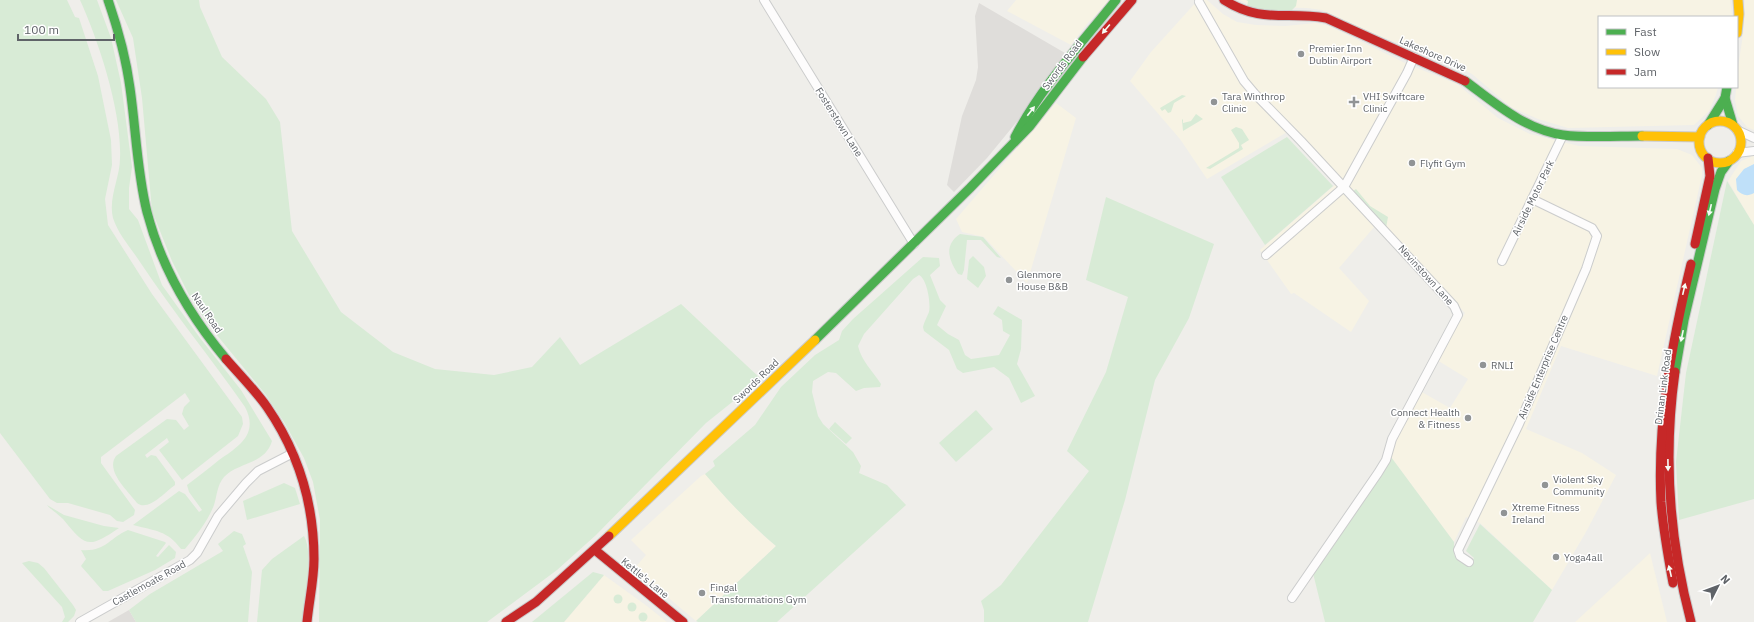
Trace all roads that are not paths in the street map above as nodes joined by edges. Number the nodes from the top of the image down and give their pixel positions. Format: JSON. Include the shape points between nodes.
{"nodes":[{"id":1,"x":108,"y":0,"type":"edge"},
{"id":2,"x":764,"y":0,"type":"edge"},
{"id":3,"x":1116,"y":0,"type":"edge"},
{"id":4,"x":1132,"y":0,"type":"edge"},
{"id":5,"x":1224,"y":0,"type":"edge"},
{"id":6,"x":1738,"y":0,"type":"edge"},
{"id":7,"x":1199,"y":2,"type":"dead end"},
{"id":8,"x":1738,"y":24,"type":"edge"},
{"id":9,"x":1414,"y":57,"type":"junction"},
{"id":10,"x":1727,"y":88,"type":"edge"},
{"id":11,"x":1725,"y":98,"type":"junction"},
{"id":12,"x":1708,"y":125,"type":"junction"},
{"id":13,"x":1735,"y":128,"type":"junction"},
{"id":14,"x":1563,"y":135,"type":"junction"},
{"id":15,"x":1700,"y":137,"type":"junction"},
{"id":16,"x":1754,"y":138,"type":"edge"},
{"id":17,"x":1011,"y":145,"type":"junction"},
{"id":18,"x":1754,"y":151,"type":"edge"},
{"id":19,"x":1737,"y":153,"type":"junction"},
{"id":20,"x":1708,"y":158,"type":"junction"},
{"id":21,"x":1729,"y":160,"type":"junction"},
{"id":22,"x":1344,"y":187,"type":"junction"},
{"id":23,"x":1532,"y":199,"type":"junction"},
{"id":24,"x":914,"y":244,"type":"junction"},
{"id":25,"x":1266,"y":255,"type":"dead end"},
{"id":26,"x":1502,"y":261,"type":"dead end"},
{"id":27,"x":293,"y":453,"type":"junction"},
{"id":28,"x":595,"y":550,"type":"junction"},
{"id":29,"x":1469,"y":562,"type":"dead end"},
{"id":30,"x":1292,"y":598,"type":"dead end"},
{"id":31,"x":80,"y":622,"type":"edge"},
{"id":32,"x":307,"y":622,"type":"edge"},
{"id":33,"x":506,"y":622,"type":"edge"},
{"id":34,"x":682,"y":622,"type":"edge"},
{"id":35,"x":1683,"y":622,"type":"edge"},
{"id":36,"x":1691,"y":622,"type":"edge"}],
"edges":[{"from":1,"to":27,"type":"main road","name":"Naul Road","via":[[128,65],[143,197],[156,242],[199,324],[266,406]]},
{"from":2,"to":24,"type":"street","name":"Fosterstown Lane"},
{"from":17,"to":3,"type":"main road","name":"Swords Road","one_way":true,"via":[[1024,120]]},
{"from":4,"to":17,"type":"main road","name":"Swords Road","one_way":true,"via":[[1087,51],[1030,126]]},
{"from":5,"to":9,"type":"main road","name":"Lakeshore Drive","via":[[1233,7],[1255,15],[1326,18]]},
{"from":6,"to":8,"type":"main road"},
{"from":7,"to":22,"type":"street","name":"Nevinstown Lane","via":[[1244,80]]},
{"from":9,"to":14,"type":"main road","name":"Lakeshore Drive","via":[[1468,81],[1515,118],[1546,132]]},
{"from":9,"to":22,"type":"street"},
{"from":10,"to":11,"type":"main road"},
{"from":11,"to":12,"type":"main road"},
{"from":11,"to":13,"type":"main road"},
{"from":12,"to":13,"type":"main road","via":[[1721,121]]},
{"from":12,"to":15,"type":"main road"},
{"from":13,"to":16,"type":"street"},
{"from":13,"to":19,"type":"main road","via":[[1741,142]]},
{"from":14,"to":15,"type":"main road","name":"Lakeshore Drive"},
{"from":14,"to":23,"type":"street","name":"Airside Motor Park"},
{"from":15,"to":20,"type":"main road","via":[[1701,149]]},
{"from":17,"to":24,"type":"main road","name":"Swords Road"},
{"from":18,"to":19,"type":"street"},
{"from":19,"to":21,"type":"main road"},
{"from":20,"to":21,"type":"main road","via":[[1718,162]]},
{"from":35,"to":20,"type":"main road","name":"Drinan Link Road","one_way":true,"via":[[1669,563],[1664,524],[1660,462],[1661,422],[1674,335],[1710,176]]},
{"from":21,"to":36,"type":"main road","name":"Drinan Link Road","one_way":true,"via":[[1715,189],[1690,297],[1676,364],[1669,424],[1667,461],[1671,524],[1676,561]]},
{"from":22,"to":25,"type":"street"},
{"from":22,"to":30,"type":"street","name":"Nevinstown Lane","via":[[1454,306],[1458,315],[1392,439],[1386,460]]},
{"from":23,"to":26,"type":"street","name":"Airside Motor Park"},
{"from":23,"to":29,"type":"street","name":"Airside Enterprise Centre","via":[[1592,228],[1597,236],[1586,269],[1521,419],[1458,550],[1460,556]]},
{"from":24,"to":28,"type":"main road","name":"Swords Road"},
{"from":27,"to":31,"type":"street","name":"Castlemoate Road","via":[[258,471],[246,483],[218,516],[197,553],[190,560]]},
{"from":27,"to":32,"type":"main road","name":"Naul Road","via":[[306,490],[313,538],[314,559]]},
{"from":28,"to":33,"type":"main road","name":"Swords Road","via":[[536,602]]},
{"from":28,"to":34,"type":"main road","name":"Kettle's Lane"}]}
